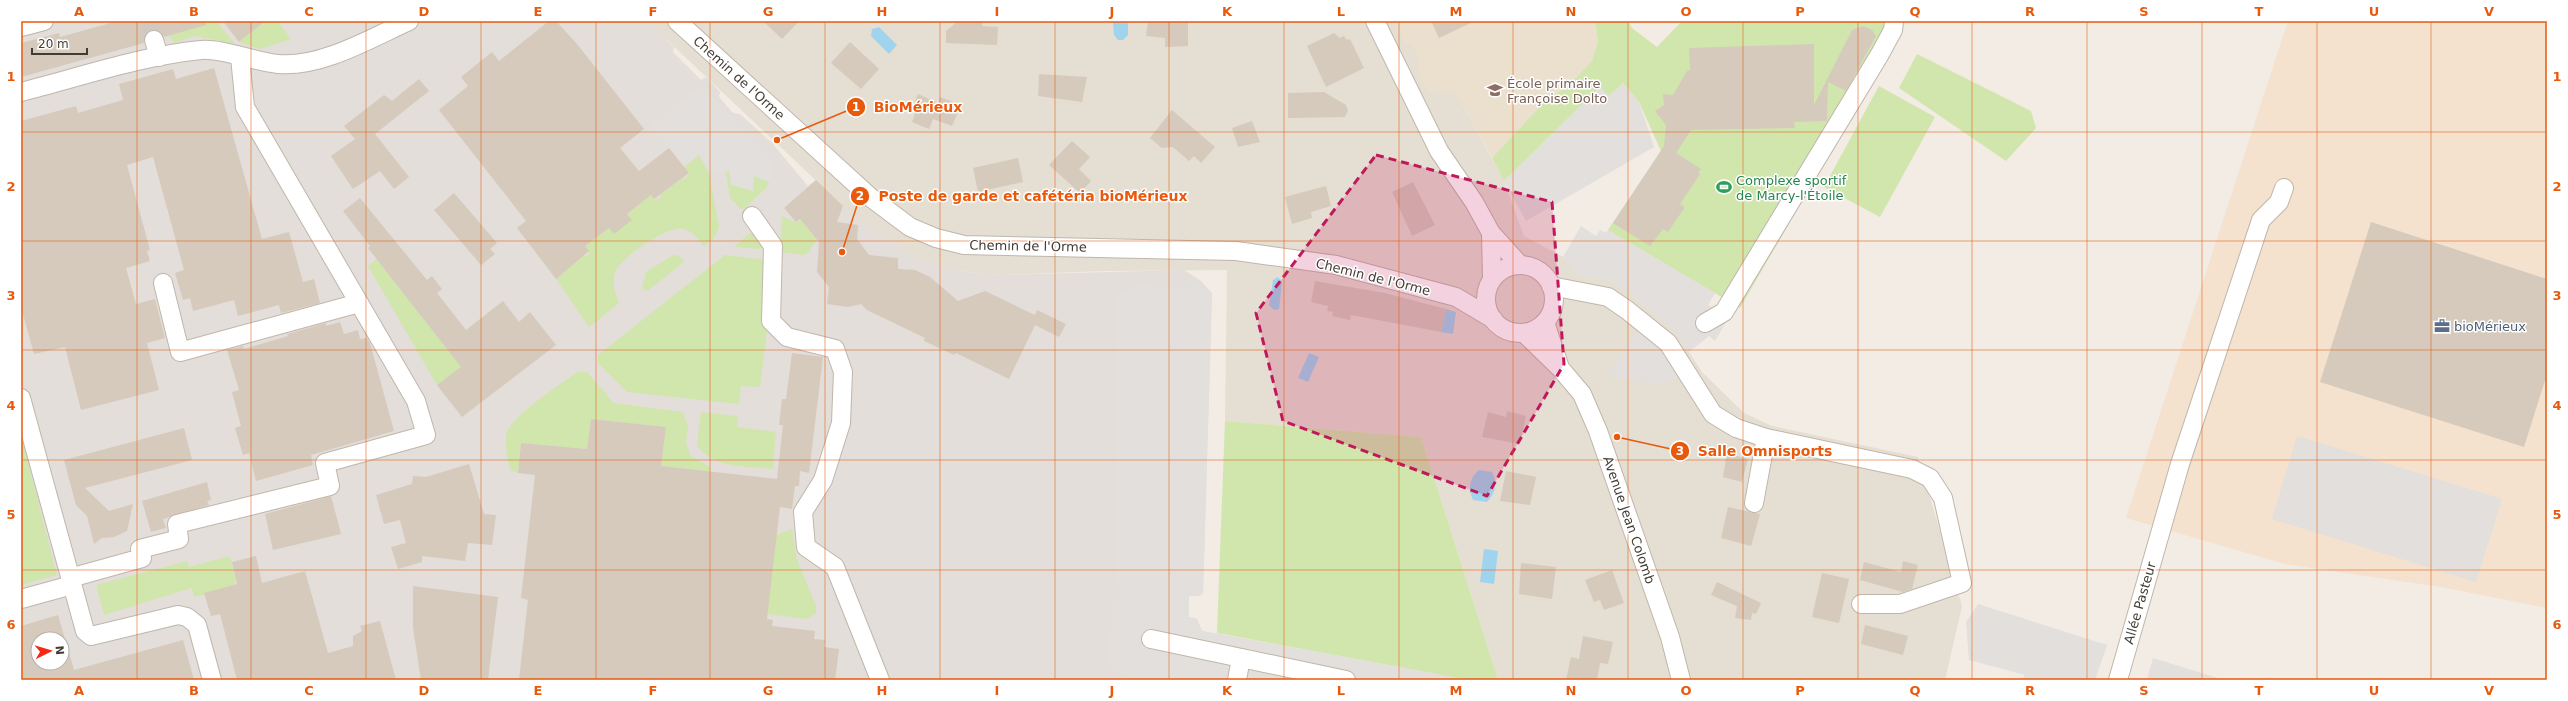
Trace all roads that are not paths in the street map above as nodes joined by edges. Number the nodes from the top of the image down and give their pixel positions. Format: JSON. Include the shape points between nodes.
{"nodes":[{"id":1,"x":44,"y":21,"type":"edge"},
{"id":2,"x":409,"y":21,"type":"edge"},
{"id":3,"x":677,"y":21,"type":"edge"},
{"id":4,"x":1375,"y":21,"type":"edge"},
{"id":5,"x":1894,"y":22,"type":"dead end"},
{"id":6,"x":21,"y":27,"type":"edge"},
{"id":7,"x":240,"y":57,"type":"junction"},
{"id":8,"x":21,"y":92,"type":"edge"},
{"id":9,"x":2284,"y":188,"type":"dead end"},
{"id":10,"x":752,"y":216,"type":"dead end"},
{"id":11,"x":1491,"y":233,"type":"junction"},
{"id":12,"x":1520,"y":265,"type":"junction"},
{"id":13,"x":163,"y":283,"type":"dead end"},
{"id":14,"x":1490,"y":283,"type":"junction"},
{"id":15,"x":1552,"y":286,"type":"junction"},
{"id":16,"x":1587,"y":293,"type":"junction"},
{"id":17,"x":1456,"y":297,"type":"junction"},
{"id":18,"x":358,"y":303,"type":"junction"},
{"id":19,"x":1548,"y":317,"type":"junction"},
{"id":20,"x":1493,"y":319,"type":"junction"},
{"id":21,"x":1706,"y":322,"type":"dead end"},
{"id":22,"x":1524,"y":333,"type":"junction"},
{"id":23,"x":1560,"y":368,"type":"junction"},
{"id":24,"x":21,"y":398,"type":"edge"},
{"id":25,"x":1766,"y":438,"type":"junction"},
{"id":26,"x":1754,"y":503,"type":"dead end"},
{"id":27,"x":71,"y":581,"type":"junction"},
{"id":28,"x":21,"y":599,"type":"edge"},
{"id":29,"x":1861,"y":604,"type":"dead end"},
{"id":30,"x":1151,"y":639,"type":"dead end"},
{"id":31,"x":1241,"y":658,"type":"junction"},
{"id":32,"x":212,"y":680,"type":"edge"},
{"id":33,"x":880,"y":680,"type":"edge"},
{"id":34,"x":1237,"y":680,"type":"edge"},
{"id":35,"x":1346,"y":680,"type":"edge"},
{"id":36,"x":1681,"y":680,"type":"edge"},
{"id":37,"x":2118,"y":680,"type":"edge"}],
"edges":[{"from":1,"to":6,"type":"street"},
{"from":2,"to":7,"type":"street","via":[[322,59],[300,64],[278,64]]},
{"from":3,"to":17,"type":"street","name":"Chemin de l'Orme","via":[[870,197],[910,227],[936,238],[964,245],[1236,251],[1336,265]]},
{"from":4,"to":11,"type":"street","via":[[1426,127]]},
{"from":5,"to":21,"type":"street","via":[[1893,30],[1880,54],[1724,312]]},
{"from":7,"to":8,"type":"street","via":[[203,50],[157,48]]},
{"from":7,"to":18,"type":"street","via":[[245,107]]},
{"from":9,"to":37,"type":"street","name":"Allée Pasteur","via":[[2279,202],[2261,220],[2162,526]]},
{"from":10,"to":33,"type":"street","via":[[773,246],[771,321],[787,337],[836,349],[843,372],[841,423],[823,480],[803,512],[806,546],[835,567]]},
{"from":11,"to":12,"type":"street"},
{"from":11,"to":14,"type":"street"},
{"from":12,"to":14,"type":"street","via":[[1505,269]]},
{"from":12,"to":15,"type":"street","via":[[1539,270]]},
{"from":13,"to":18,"type":"street","via":[[180,352]]},
{"from":14,"to":17,"type":"street"},
{"from":14,"to":20,"type":"street","via":[[1486,298]]},
{"from":15,"to":16,"type":"street"},
{"from":15,"to":19,"type":"street","via":[[1554,294]]},
{"from":16,"to":19,"type":"street"},
{"from":16,"to":25,"type":"street","via":[[1608,297],[1668,343],[1713,414],[1736,428]]},
{"from":17,"to":20,"type":"street","name":"Chemin de l'Orme"},
{"from":18,"to":27,"type":"street","via":[[416,401],[426,435],[325,463],[330,486],[177,524],[179,539],[140,549],[142,558]]},
{"from":19,"to":22,"type":"street","via":[[1532,331]]},
{"from":19,"to":23,"type":"street","name":"Avenue Jean Colomb"},
{"from":20,"to":22,"type":"street","via":[[1501,327],[1512,332]]},
{"from":22,"to":23,"type":"street","name":"Avenue Jean Colomb"},
{"from":23,"to":36,"type":"street","name":"Avenue Jean Colomb","via":[[1582,394],[1598,431],[1670,637]]},
{"from":24,"to":27,"type":"street"},
{"from":25,"to":26,"type":"street"},
{"from":25,"to":29,"type":"street","via":[[1912,469],[1930,478],[1943,498],[1962,583],[1900,604]]},
{"from":27,"to":28,"type":"street"},
{"from":27,"to":32,"type":"street","via":[[85,631],[91,636],[178,615],[188,617],[197,625]]},
{"from":30,"to":31,"type":"street"},
{"from":31,"to":34,"type":"street"},
{"from":31,"to":35,"type":"street"}]}
